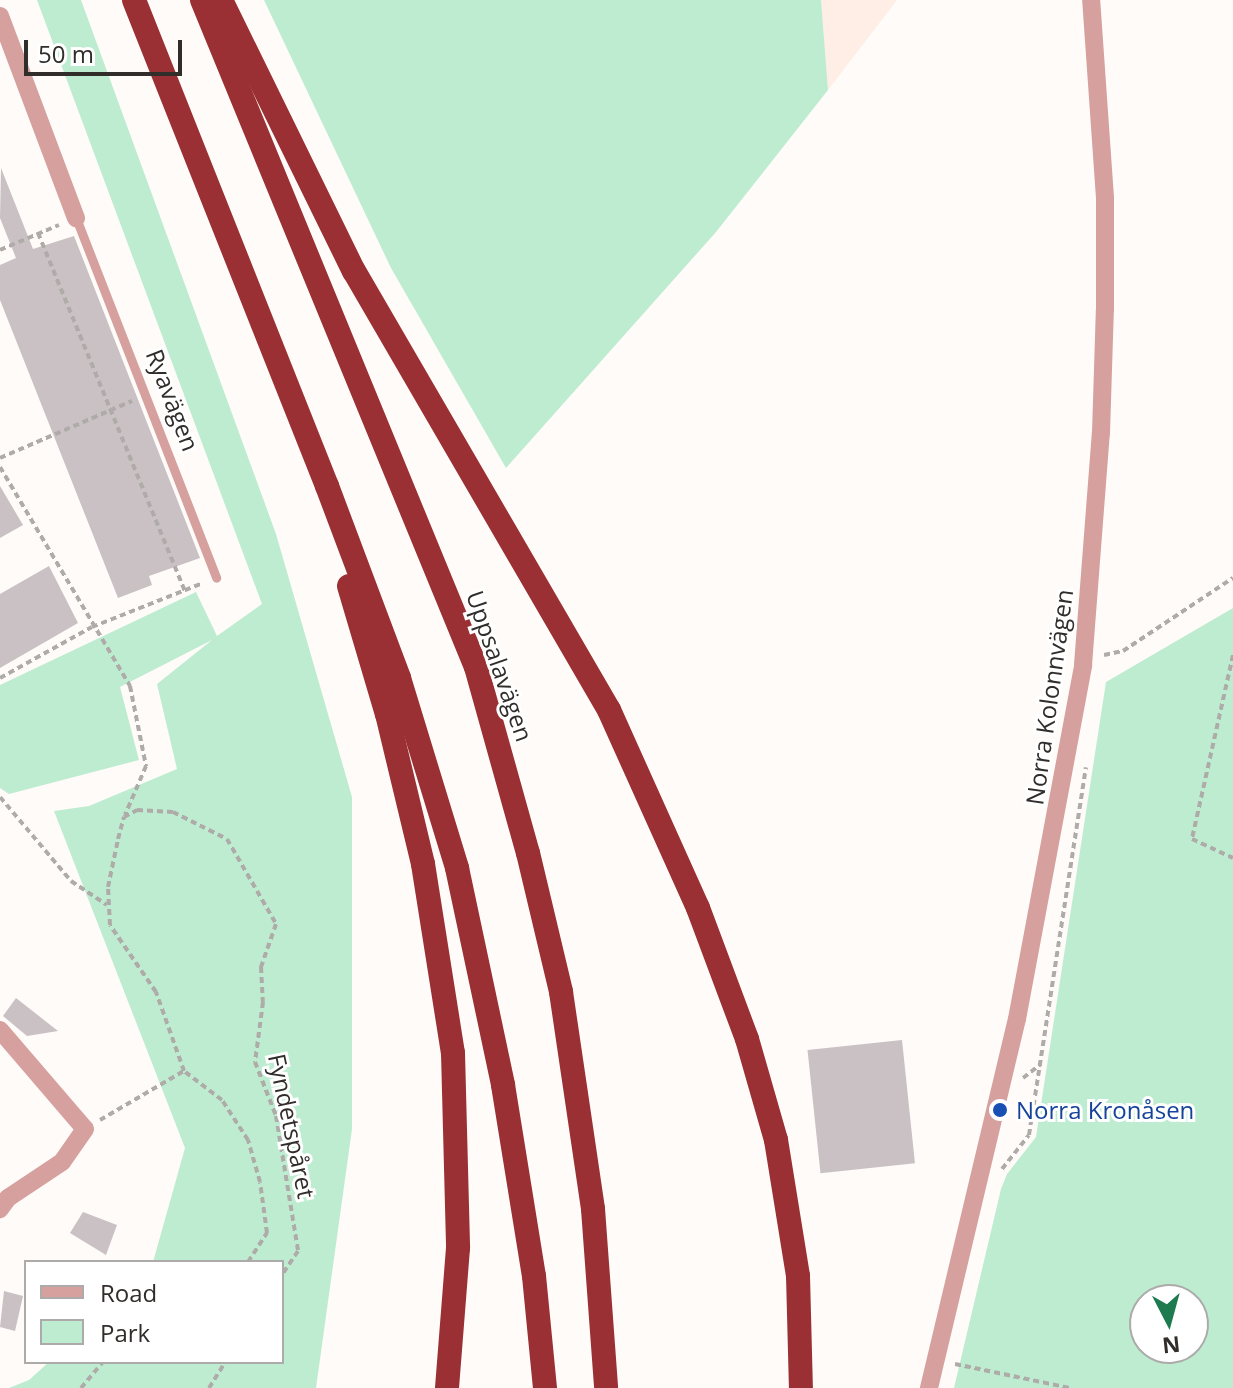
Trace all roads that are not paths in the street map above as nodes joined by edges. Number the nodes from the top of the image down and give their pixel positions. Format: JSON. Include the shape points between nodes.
{"nodes":[{"id":1,"x":134,"y":0,"type":"edge"},
{"id":2,"x":202,"y":0,"type":"edge"},
{"id":3,"x":221,"y":0,"type":"edge"},
{"id":4,"x":1091,"y":0,"type":"edge"},
{"id":5,"x":0,"y":16,"type":"edge"},
{"id":6,"x":76,"y":218,"type":"joint"},
{"id":7,"x":327,"y":486,"type":"junction"},
{"id":8,"x":216,"y":578,"type":"road end"},
{"id":9,"x":0,"y":1030,"type":"edge"},
{"id":10,"x":0,"y":1209,"type":"edge"},
{"id":11,"x":447,"y":1388,"type":"edge"},
{"id":12,"x":545,"y":1388,"type":"edge"},
{"id":13,"x":606,"y":1388,"type":"edge"},
{"id":14,"x":801,"y":1388,"type":"edge"},
{"id":15,"x":929,"y":1388,"type":"edge"}],
"edges":[{"from":1,"to":7,"type":"highway"},
{"from":2,"to":13,"type":"highway","name":"Uppsalavägen","via":[[476,667],[561,992],[593,1209]]},
{"from":3,"to":14,"type":"highway","via":[[354,271],[609,710],[698,908],[747,1039],[776,1140],[798,1276]]},
{"from":4,"to":15,"type":"street","name":"Norra Kolonnvägen","via":[[1105,198],[1101,433],[1083,665],[1017,1019]]},
{"from":5,"to":6,"type":"street","name":"Ryavägen"},
{"from":6,"to":8,"type":"lane","name":"Ryavägen"},
{"from":7,"to":11,"type":"highway","via":[[337,545],[387,714],[423,864],[453,1053],[458,1248]]},
{"from":7,"to":12,"type":"highway","via":[[399,678],[457,868],[503,1085],[534,1276]]},
{"from":9,"to":10,"type":"street","via":[[85,1129],[62,1162]]}]}
